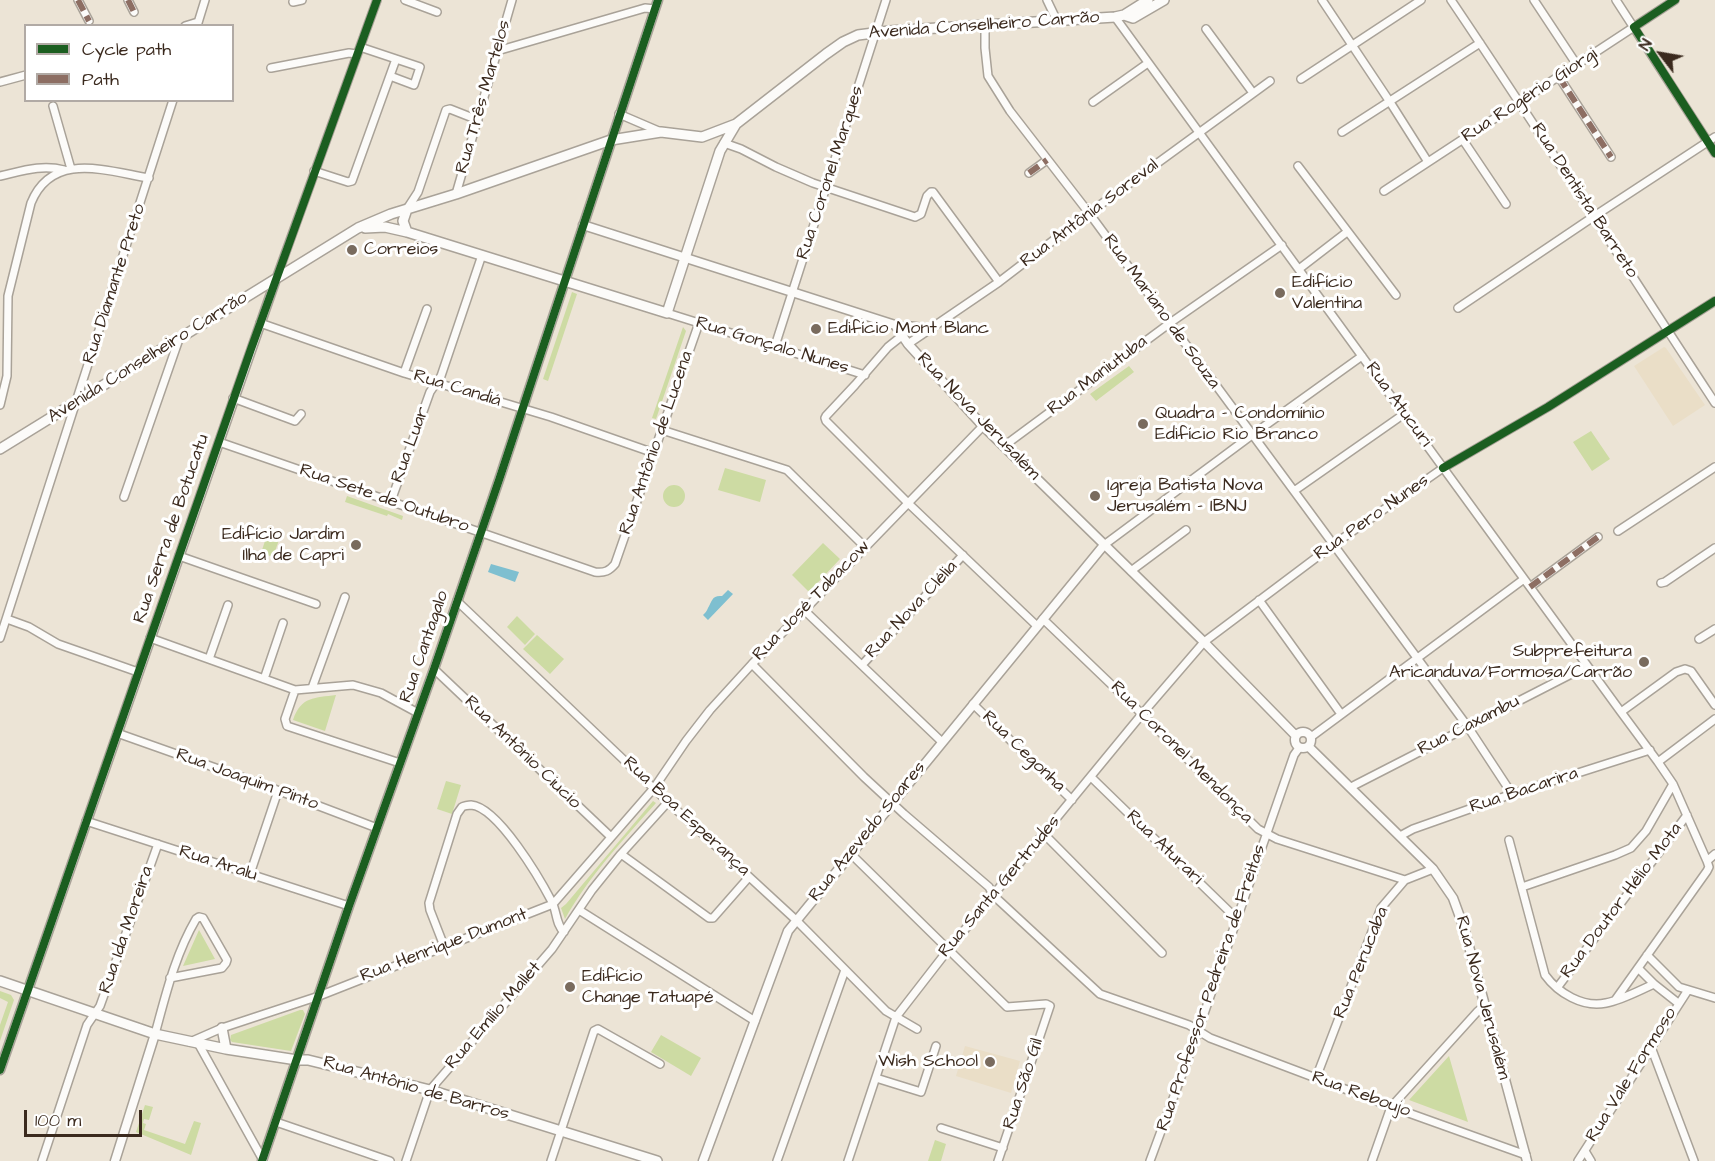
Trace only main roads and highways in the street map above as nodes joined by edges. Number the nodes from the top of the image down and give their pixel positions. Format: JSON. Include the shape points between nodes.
{"nodes":[{"id":1,"x":1148,"y":0,"type":"edge"},
{"id":2,"x":1164,"y":0,"type":"edge"},
{"id":3,"x":1120,"y":16,"type":"junction"},
{"id":4,"x":736,"y":124,"type":"junction"},
{"id":5,"x":702,"y":136,"type":"junction"},
{"id":6,"x":722,"y":147,"type":"junction"},
{"id":7,"x":407,"y":209,"type":"junction"},
{"id":8,"x":358,"y":228,"type":"junction"},
{"id":9,"x":407,"y":232,"type":"junction"},
{"id":10,"x":0,"y":449,"type":"edge"},
{"id":11,"x":0,"y":981,"type":"edge"},
{"id":12,"x":222,"y":1028,"type":"road end"},
{"id":13,"x":226,"y":1049,"type":"junction"},
{"id":14,"x":657,"y":1161,"type":"edge"}],
"edges":[{"from":1,"to":3,"type":"main road","name":"Avenida Conselheiro Carrão"},
{"from":2,"to":3,"type":"main road","name":"Avenida Conselheiro Carrão","via":[[1133,18]]},
{"from":3,"to":4,"type":"main road","name":"Avenida Conselheiro Carrão","via":[[858,35],[826,54]]},
{"from":4,"to":5,"type":"main road","name":"Avenida Conselheiro Carrão"},
{"from":4,"to":6,"type":"main road"},
{"from":5,"to":6,"type":"main road"},
{"from":5,"to":7,"type":"main road","name":"Avenida Conselheiro Carrão","via":[[661,132],[611,140]]},
{"from":6,"to":9,"type":"main road","name":"Rua Gonçalo Nunes","via":[[668,310]]},
{"from":7,"to":8,"type":"main road","name":"Avenida Conselheiro Carrão"},
{"from":7,"to":9,"type":"main road","via":[[403,221]]},
{"from":8,"to":9,"type":"main road","via":[[385,227]]},
{"from":8,"to":10,"type":"main road","name":"Avenida Conselheiro Carrão"},
{"from":11,"to":13,"type":"main road","name":"Rua Antônio de Barros","via":[[155,1034]]},
{"from":12,"to":13,"type":"main road"},
{"from":13,"to":14,"type":"main road","name":"Rua Antônio de Barros","via":[[308,1060],[430,1090]]}]}
